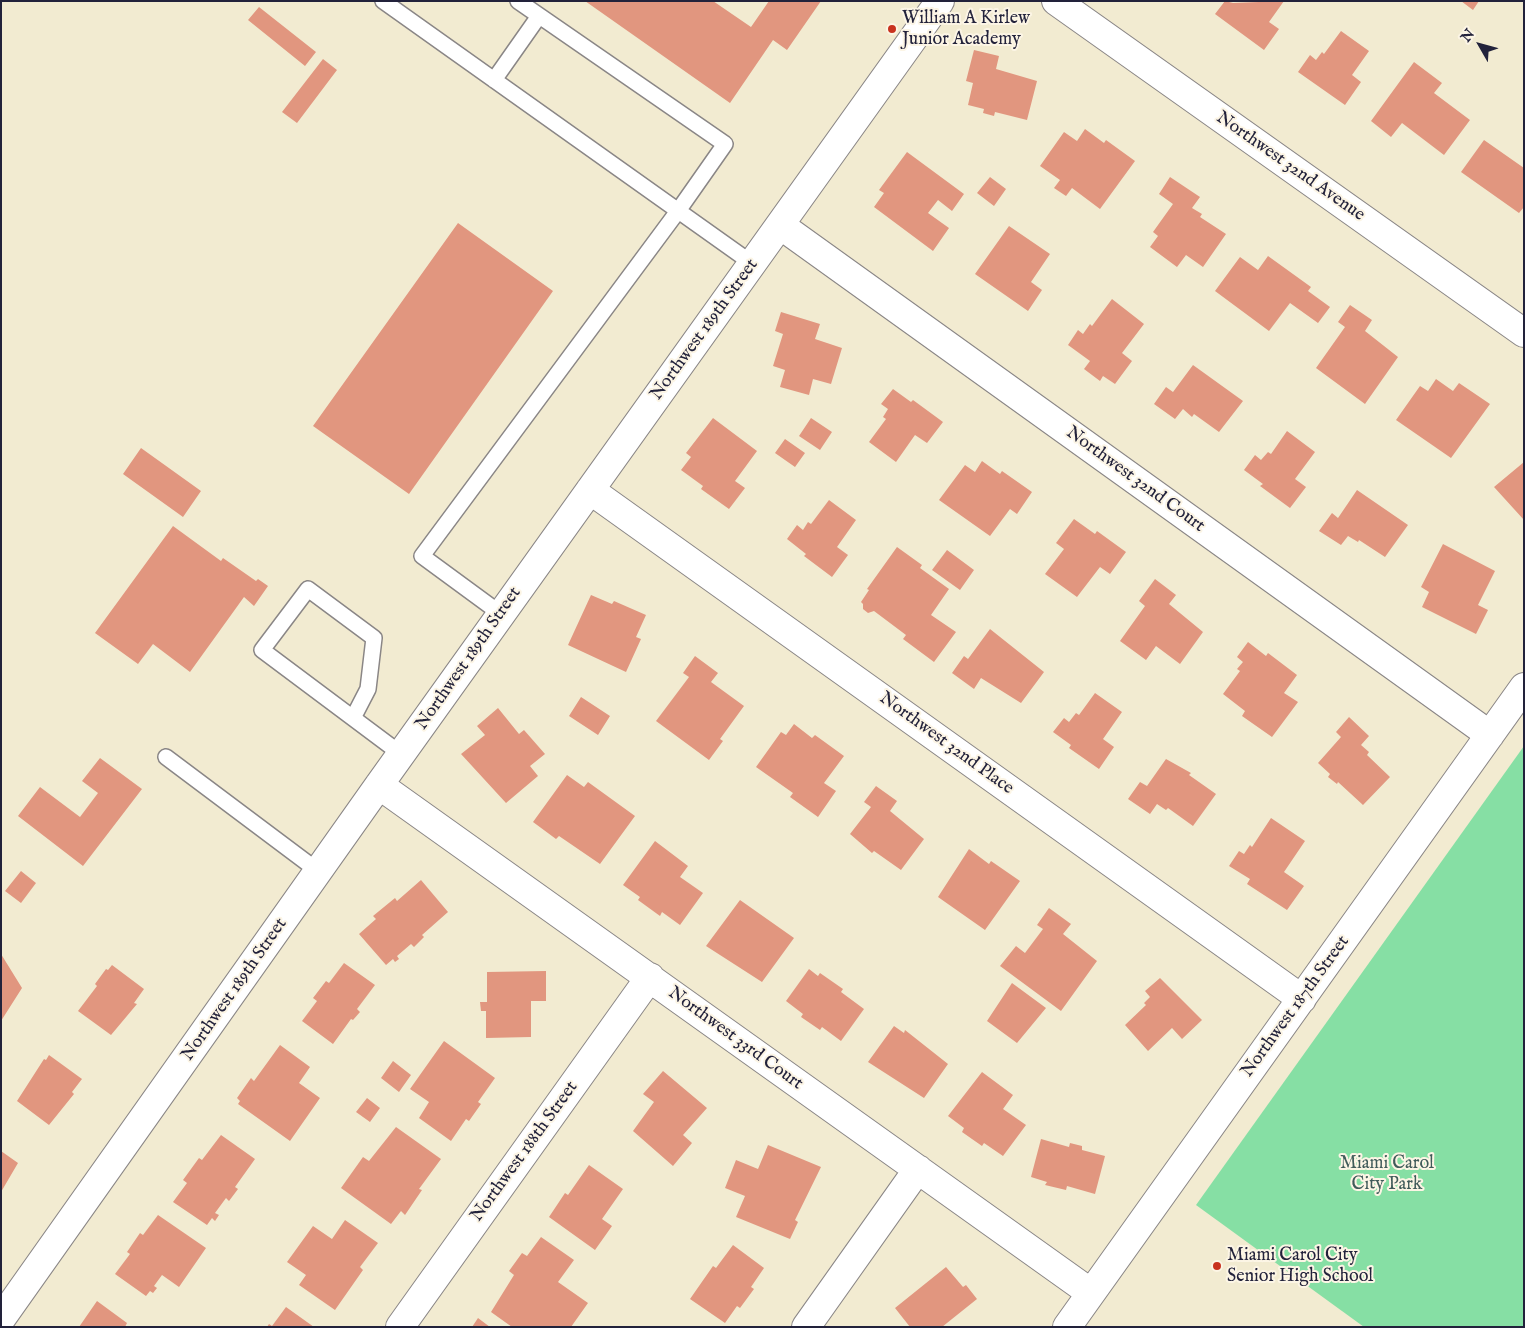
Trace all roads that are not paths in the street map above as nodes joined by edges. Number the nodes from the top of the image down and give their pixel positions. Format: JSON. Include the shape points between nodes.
{"nodes":[{"id":1,"x":383,"y":1,"type":"edge"},
{"id":2,"x":518,"y":1,"type":"edge"},
{"id":3,"x":940,"y":1,"type":"edge"},
{"id":4,"x":1056,"y":1,"type":"edge"},
{"id":5,"x":539,"y":16,"type":"junction"},
{"id":6,"x":494,"y":80,"type":"junction"},
{"id":7,"x":678,"y":211,"type":"junction"},
{"id":8,"x":780,"y":225,"type":"junction"},
{"id":9,"x":753,"y":264,"type":"junction"},
{"id":10,"x":1524,"y":333,"type":"edge"},
{"id":11,"x":590,"y":490,"type":"junction"},
{"id":12,"x":502,"y":614,"type":"junction"},
{"id":13,"x":1524,"y":687,"type":"edge"},
{"id":14,"x":353,"y":718,"type":"junction"},
{"id":15,"x":1490,"y":734,"type":"junction"},
{"id":16,"x":401,"y":754,"type":"junction"},
{"id":17,"x":166,"y":757,"type":"dead end"},
{"id":18,"x":379,"y":785,"type":"junction"},
{"id":19,"x":318,"y":872,"type":"junction"},
{"id":20,"x":650,"y":977,"type":"junction"},
{"id":21,"x":1302,"y":999,"type":"junction"},
{"id":22,"x":918,"y":1169,"type":"junction"},
{"id":23,"x":1090,"y":1293,"type":"junction"},
{"id":24,"x":1,"y":1319,"type":"edge"},
{"id":25,"x":400,"y":1327,"type":"edge"},
{"id":26,"x":806,"y":1327,"type":"edge"},
{"id":27,"x":1067,"y":1327,"type":"edge"}],
"edges":[{"from":1,"to":6,"type":"lane"},
{"from":2,"to":5,"type":"lane"},
{"from":3,"to":8,"type":"street","name":"Northwest 189th Street"},
{"from":4,"to":10,"type":"street","name":"Northwest 32nd Avenue"},
{"from":5,"to":6,"type":"lane"},
{"from":5,"to":7,"type":"lane","via":[[725,144]]},
{"from":6,"to":7,"type":"lane"},
{"from":7,"to":9,"type":"lane"},
{"from":7,"to":12,"type":"lane","via":[[422,556]]},
{"from":8,"to":9,"type":"street","name":"Northwest 189th Street"},
{"from":8,"to":15,"type":"street","name":"Northwest 32nd Court"},
{"from":9,"to":11,"type":"street","name":"Northwest 189th Street"},
{"from":11,"to":12,"type":"street","name":"Northwest 189th Street"},
{"from":11,"to":21,"type":"street","name":"Northwest 32nd Place"},
{"from":12,"to":16,"type":"street","name":"Northwest 189th Street"},
{"from":13,"to":15,"type":"street","name":"Northwest 187th Street"},
{"from":14,"to":14,"type":"lane","via":[[262,650],[308,589],[374,638],[368,689]]},
{"from":14,"to":16,"type":"lane"},
{"from":15,"to":21,"type":"street","name":"Northwest 187th Street"},
{"from":16,"to":18,"type":"street","name":"Northwest 189th Street"},
{"from":17,"to":19,"type":"lane"},
{"from":18,"to":19,"type":"street","name":"Northwest 189th Street"},
{"from":18,"to":20,"type":"street","name":"Northwest 33rd Court"},
{"from":19,"to":24,"type":"street","name":"Northwest 189th Street"},
{"from":20,"to":22,"type":"street","name":"Northwest 33rd Court"},
{"from":20,"to":25,"type":"street","name":"Northwest 188th Street"},
{"from":21,"to":23,"type":"street","name":"Northwest 187th Street"},
{"from":22,"to":23,"type":"street","name":"Northwest 33rd Court"},
{"from":22,"to":26,"type":"street"},
{"from":23,"to":27,"type":"street","name":"Northwest 187th Street"}]}
